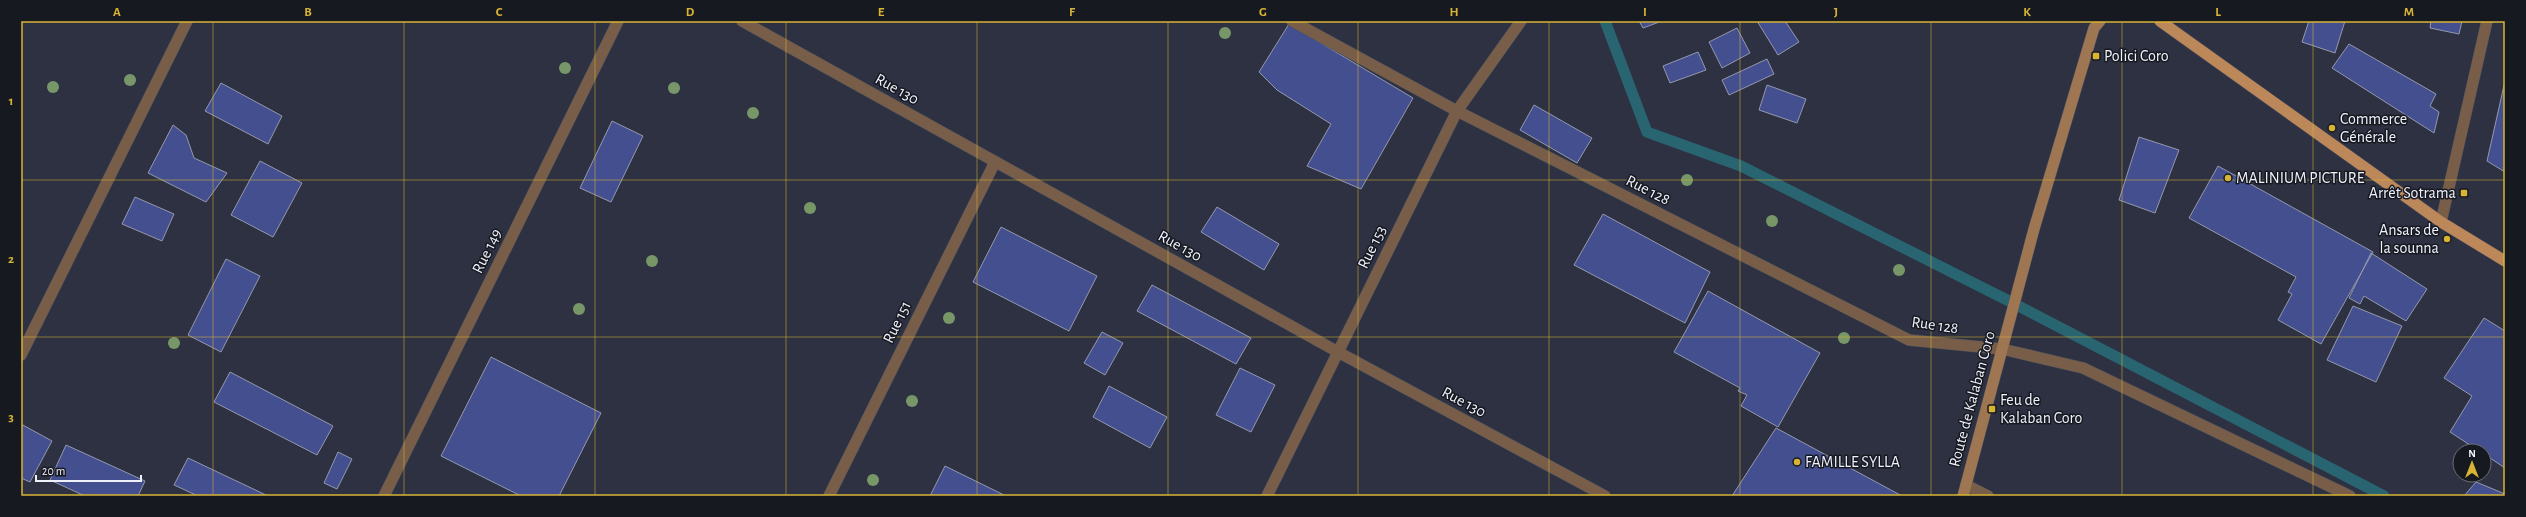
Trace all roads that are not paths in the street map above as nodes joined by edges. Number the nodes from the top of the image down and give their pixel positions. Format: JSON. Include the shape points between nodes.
{"nodes":[{"id":1,"x":187,"y":21,"type":"edge"},
{"id":2,"x":618,"y":21,"type":"edge"},
{"id":3,"x":742,"y":21,"type":"edge"},
{"id":4,"x":1292,"y":21,"type":"edge"},
{"id":5,"x":1521,"y":21,"type":"edge"},
{"id":6,"x":2160,"y":21,"type":"edge"},
{"id":7,"x":2487,"y":21,"type":"edge"},
{"id":8,"x":2096,"y":23,"type":"edge"},
{"id":9,"x":1457,"y":111,"type":"junction"},
{"id":10,"x":995,"y":162,"type":"junction"},
{"id":11,"x":2441,"y":222,"type":"junction"},
{"id":12,"x":2505,"y":261,"type":"edge"},
{"id":13,"x":2002,"y":349,"type":"junction"},
{"id":14,"x":1338,"y":352,"type":"junction"},
{"id":15,"x":21,"y":355,"type":"edge"},
{"id":16,"x":1966,"y":485,"type":"junction"},
{"id":17,"x":384,"y":496,"type":"edge"},
{"id":18,"x":828,"y":496,"type":"edge"},
{"id":19,"x":1267,"y":496,"type":"edge"},
{"id":20,"x":1605,"y":496,"type":"edge"},
{"id":21,"x":1963,"y":496,"type":"edge"},
{"id":22,"x":1988,"y":496,"type":"edge"},
{"id":23,"x":2350,"y":496,"type":"edge"}],
"edges":[{"from":1,"to":15,"type":"street"},
{"from":2,"to":17,"type":"street","name":"Rue 149"},
{"from":3,"to":10,"type":"street","name":"Rue 130"},
{"from":4,"to":9,"type":"street","name":"Rue 128"},
{"from":5,"to":9,"type":"street","name":"Rue 153"},
{"from":6,"to":11,"type":"main road"},
{"from":7,"to":11,"type":"street"},
{"from":8,"to":13,"type":"main road","name":"Route de Kalaban Coro","via":[[2034,229]]},
{"from":9,"to":13,"type":"street","name":"Rue 128","via":[[1909,340]]},
{"from":9,"to":14,"type":"street","name":"Rue 153"},
{"from":10,"to":14,"type":"street","name":"Rue 130"},
{"from":10,"to":18,"type":"street","name":"Rue 151"},
{"from":11,"to":12,"type":"main road"},
{"from":13,"to":16,"type":"main road","name":"Route de Kalaban Coro"},
{"from":13,"to":23,"type":"street","name":"Rue 128","via":[[2083,368]]},
{"from":14,"to":19,"type":"street","name":"Rue 153"},
{"from":14,"to":20,"type":"street","name":"Rue 130"},
{"from":16,"to":21,"type":"main road","name":"Route de Kalaban Coro"},
{"from":16,"to":22,"type":"street"}]}
